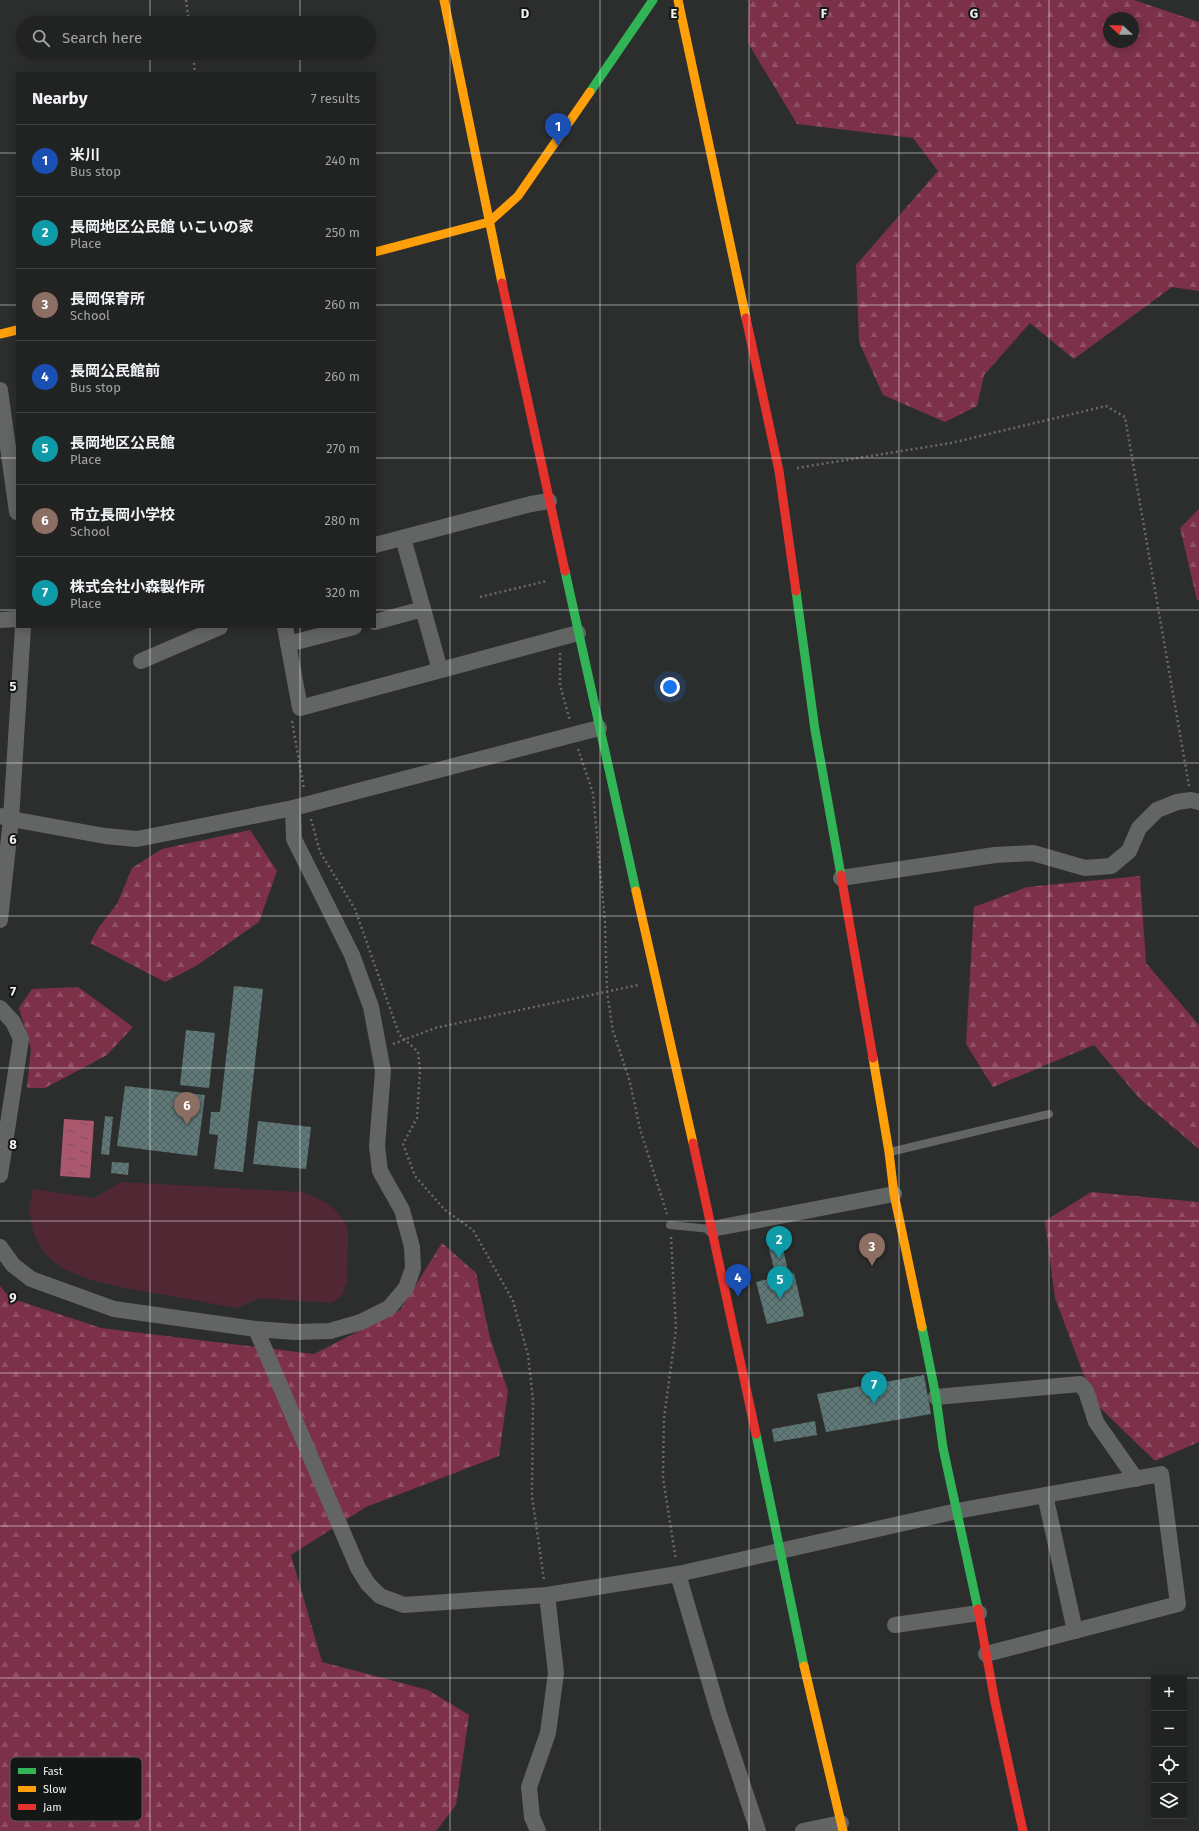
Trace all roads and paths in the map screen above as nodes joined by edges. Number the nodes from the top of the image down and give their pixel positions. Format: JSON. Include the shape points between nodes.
{"nodes":[{"id":1,"x":186,"y":0,"type":"edge"},
{"id":2,"x":444,"y":0,"type":"edge"},
{"id":3,"x":653,"y":0,"type":"edge"},
{"id":4,"x":678,"y":0,"type":"edge"},
{"id":5,"x":188,"y":16,"type":"edge"},
{"id":6,"x":194,"y":60,"type":"edge"},
{"id":7,"x":195,"y":72,"type":"edge"},
{"id":8,"x":489,"y":222,"type":"junction"},
{"id":9,"x":376,"y":252,"type":"edge"},
{"id":10,"x":16,"y":330,"type":"edge"},
{"id":11,"x":0,"y":334,"type":"edge"},
{"id":12,"x":0,"y":390,"type":"edge"},
{"id":13,"x":779,"y":471,"type":"junction"},
{"id":14,"x":549,"y":501,"type":"junction"},
{"id":15,"x":16,"y":505,"type":"edge"},
{"id":16,"x":403,"y":538,"type":"junction"},
{"id":17,"x":376,"y":545,"type":"edge"},
{"id":18,"x":546,"y":573,"type":"dead end"},
{"id":19,"x":547,"y":581,"type":"junction"},
{"id":20,"x":549,"y":588,"type":"dead end"},
{"id":21,"x":480,"y":597,"type":"dead end"},
{"id":22,"x":423,"y":609,"type":"junction"},
{"id":23,"x":16,"y":619,"type":"edge"},
{"id":24,"x":0,"y":620,"type":"edge"},
{"id":25,"x":376,"y":622,"type":"edge"},
{"id":26,"x":23,"y":628,"type":"edge"},
{"id":27,"x":218,"y":628,"type":"edge"},
{"id":28,"x":285,"y":628,"type":"edge"},
{"id":29,"x":350,"y":628,"type":"edge"},
{"id":30,"x":578,"y":633,"type":"junction"},
{"id":31,"x":560,"y":638,"type":"junction"},
{"id":32,"x":288,"y":644,"type":"junction"},
{"id":33,"x":140,"y":661,"type":"dead end"},
{"id":34,"x":440,"y":670,"type":"junction"},
{"id":35,"x":300,"y":708,"type":"junction"},
{"id":36,"x":599,"y":728,"type":"junction"},
{"id":37,"x":574,"y":736,"type":"junction"},
{"id":38,"x":1195,"y":801,"type":"edge"},
{"id":39,"x":300,"y":806,"type":"junction"},
{"id":40,"x":5,"y":817,"type":"edge"},
{"id":41,"x":841,"y":878,"type":"junction"},
{"id":42,"x":0,"y":920,"type":"edge"},
{"id":43,"x":657,"y":982,"type":"junction"},
{"id":44,"x":607,"y":992,"type":"junction"},
{"id":45,"x":0,"y":1008,"type":"edge"},
{"id":46,"x":406,"y":1040,"type":"junction"},
{"id":47,"x":379,"y":1048,"type":"junction"},
{"id":48,"x":1049,"y":1114,"type":"dead end"},
{"id":49,"x":889,"y":1152,"type":"junction"},
{"id":50,"x":0,"y":1175,"type":"edge"},
{"id":51,"x":894,"y":1194,"type":"junction"},
{"id":52,"x":670,"y":1225,"type":"junction"},
{"id":53,"x":712,"y":1229,"type":"junction"},
{"id":54,"x":0,"y":1247,"type":"edge"},
{"id":55,"x":256,"y":1329,"type":"junction"},
{"id":56,"x":936,"y":1397,"type":"junction"},
{"id":57,"x":1136,"y":1478,"type":"junction"},
{"id":58,"x":1045,"y":1495,"type":"junction"},
{"id":59,"x":957,"y":1511,"type":"junction"},
{"id":60,"x":781,"y":1551,"type":"junction"},
{"id":61,"x":678,"y":1574,"type":"junction"},
{"id":62,"x":547,"y":1595,"type":"junction"},
{"id":63,"x":979,"y":1612,"type":"junction"},
{"id":64,"x":895,"y":1625,"type":"dead end"},
{"id":65,"x":1075,"y":1631,"type":"junction"},
{"id":66,"x":986,"y":1654,"type":"junction"},
{"id":67,"x":842,"y":1827,"type":"edge"},
{"id":68,"x":538,"y":1831,"type":"edge"},
{"id":69,"x":758,"y":1831,"type":"edge"},
{"id":70,"x":803,"y":1831,"type":"edge"},
{"id":71,"x":1024,"y":1831,"type":"edge"}],
"edges":[{"from":1,"to":5,"type":"path"},
{"from":2,"to":8,"type":"street"},
{"from":3,"to":8,"type":"street","via":[[518,196]]},
{"from":4,"to":13,"type":"street"},
{"from":6,"to":7,"type":"path"},
{"from":8,"to":9,"type":"street"},
{"from":8,"to":14,"type":"street"},
{"from":10,"to":11,"type":"street"},
{"from":12,"to":15,"type":"street"},
{"from":13,"to":38,"type":"path","via":[[952,443],[1106,406],[1124,417]]},
{"from":13,"to":41,"type":"street","via":[[815,730]]},
{"from":14,"to":16,"type":"street"},
{"from":14,"to":30,"type":"street"},
{"from":16,"to":17,"type":"street"},
{"from":16,"to":22,"type":"street"},
{"from":18,"to":19,"type":"path"},
{"from":19,"to":20,"type":"path"},
{"from":19,"to":21,"type":"path"},
{"from":22,"to":25,"type":"street"},
{"from":22,"to":34,"type":"street"},
{"from":23,"to":24,"type":"street"},
{"from":26,"to":40,"type":"street"},
{"from":27,"to":33,"type":"street"},
{"from":28,"to":32,"type":"street"},
{"from":29,"to":32,"type":"street"},
{"from":30,"to":31,"type":"street"},
{"from":30,"to":36,"type":"street"},
{"from":31,"to":34,"type":"street"},
{"from":31,"to":37,"type":"path","via":[[560,685]]},
{"from":32,"to":35,"type":"street"},
{"from":34,"to":35,"type":"street"},
{"from":35,"to":39,"type":"path","via":[[290,714]]},
{"from":36,"to":37,"type":"street"},
{"from":36,"to":43,"type":"street"},
{"from":37,"to":39,"type":"street"},
{"from":37,"to":44,"type":"path","via":[[593,793],[606,922]]},
{"from":38,"to":41,"type":"street","via":[[1177,802],[1157,810],[1139,828],[1129,851],[1111,866],[1085,868],[1033,853],[995,855]]},
{"from":39,"to":40,"type":"street","via":[[137,839],[106,836]]},
{"from":39,"to":46,"type":"path","via":[[320,852],[355,909],[399,1034]]},
{"from":39,"to":47,"type":"street","via":[[294,839],[352,955],[371,1007]]},
{"from":40,"to":42,"type":"street"},
{"from":41,"to":49,"type":"street"},
{"from":43,"to":44,"type":"path"},
{"from":43,"to":53,"type":"street"},
{"from":44,"to":46,"type":"path","via":[[435,1028]]},
{"from":44,"to":52,"type":"path","via":[[613,1031]]},
{"from":45,"to":50,"type":"street","via":[[13,1022],[21,1039]]},
{"from":46,"to":47,"type":"path"},
{"from":46,"to":62,"type":"path","via":[[418,1052],[420,1071],[417,1118],[403,1144],[415,1176],[445,1210],[473,1230],[513,1301],[528,1355],[533,1400],[532,1496]]},
{"from":47,"to":55,"type":"street","via":[[383,1070],[377,1146],[380,1171],[402,1210],[412,1247],[414,1268],[406,1288],[389,1308],[361,1322],[330,1331]]},
{"from":48,"to":49,"type":"lane"},
{"from":49,"to":51,"type":"street"},
{"from":51,"to":53,"type":"street"},
{"from":51,"to":56,"type":"street"},
{"from":52,"to":53,"type":"lane"},
{"from":52,"to":61,"type":"path","via":[[676,1329],[664,1418],[663,1478]]},
{"from":53,"to":60,"type":"street"},
{"from":54,"to":55,"type":"street","via":[[13,1265],[31,1278],[114,1309]]},
{"from":55,"to":62,"type":"street","via":[[358,1568],[368,1584],[380,1596],[404,1605]]},
{"from":56,"to":57,"type":"street","via":[[1080,1384],[1086,1391],[1096,1422]]},
{"from":56,"to":59,"type":"street","via":[[943,1448]]},
{"from":57,"to":58,"type":"street"},
{"from":57,"to":65,"type":"street","via":[[1161,1474],[1178,1604]]},
{"from":58,"to":59,"type":"street"},
{"from":58,"to":65,"type":"street"},
{"from":59,"to":60,"type":"street"},
{"from":59,"to":63,"type":"street"},
{"from":60,"to":61,"type":"street"},
{"from":60,"to":67,"type":"street","via":[[800,1651]]},
{"from":61,"to":62,"type":"street"},
{"from":61,"to":69,"type":"street","via":[[719,1714]]},
{"from":62,"to":68,"type":"street","via":[[556,1673],[548,1733],[529,1787],[532,1817]]},
{"from":63,"to":64,"type":"street"},
{"from":63,"to":66,"type":"street"},
{"from":65,"to":66,"type":"street"},
{"from":66,"to":71,"type":"street"},
{"from":67,"to":70,"type":"street"}]}
